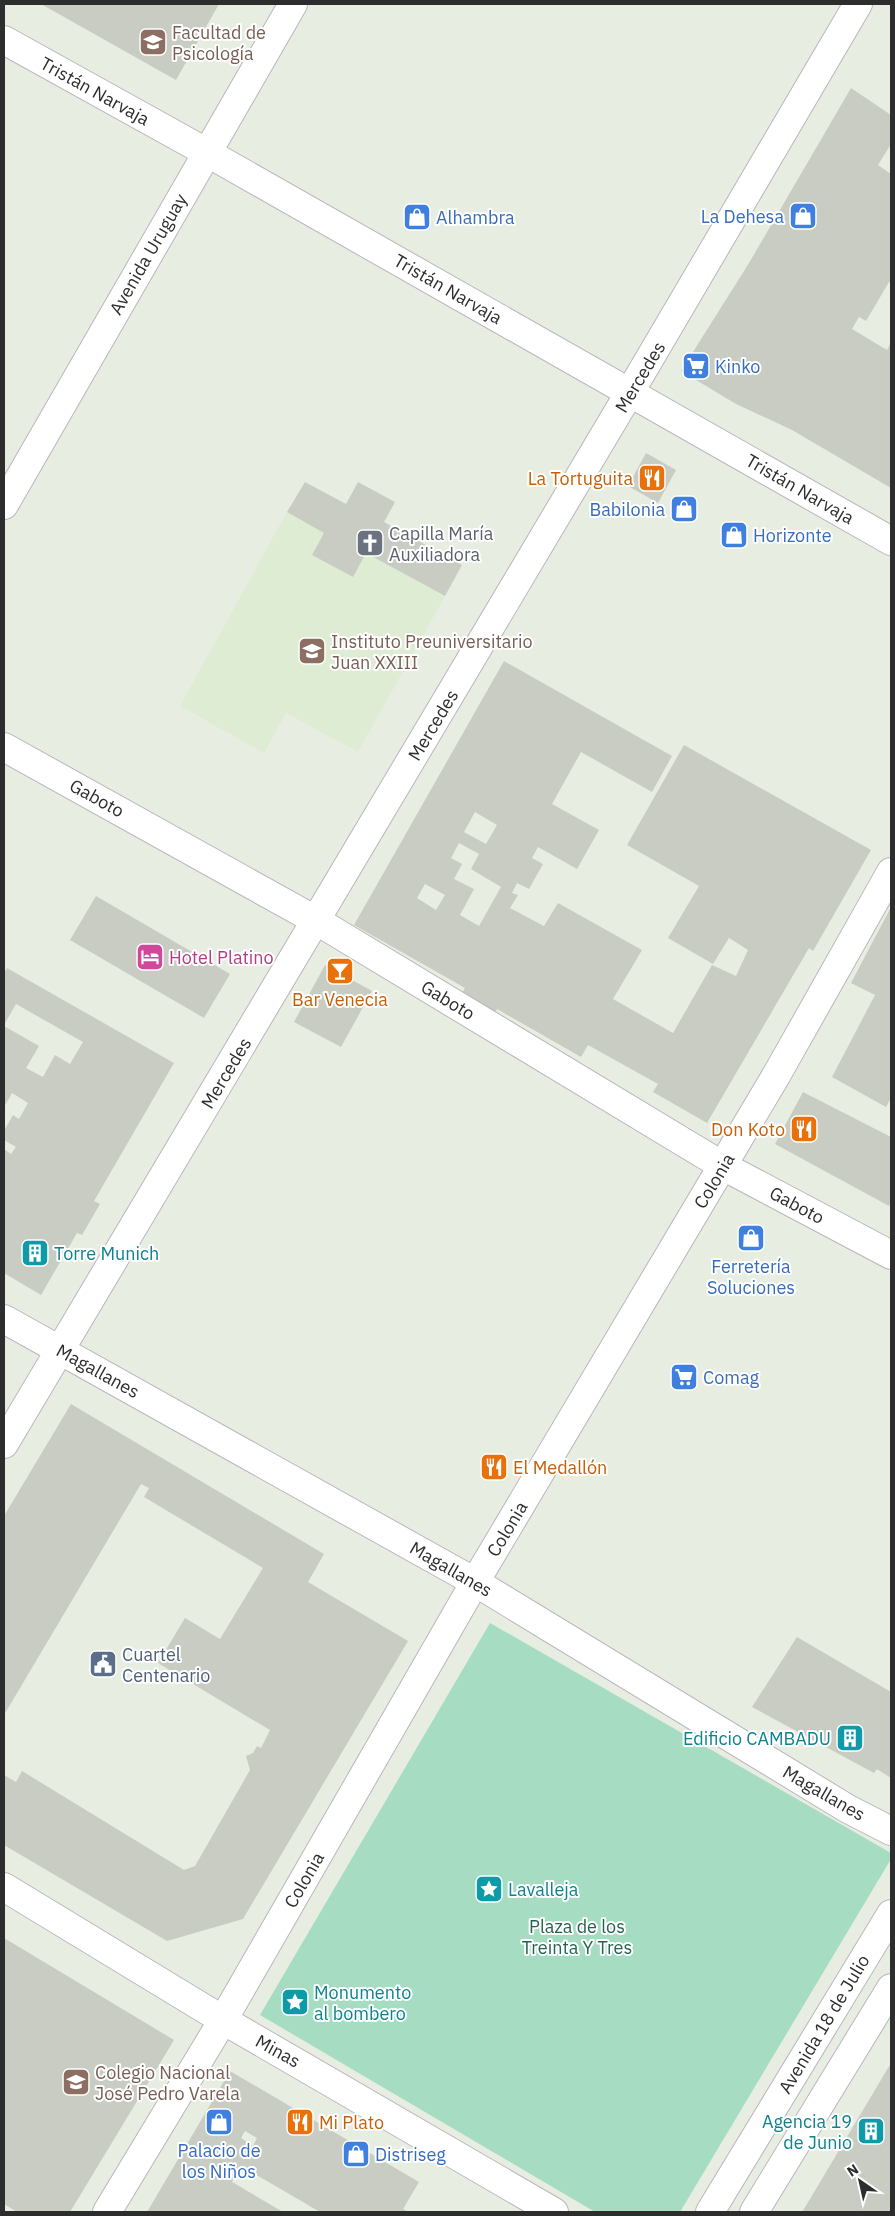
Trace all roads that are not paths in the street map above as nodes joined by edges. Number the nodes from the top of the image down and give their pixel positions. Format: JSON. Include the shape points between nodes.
{"nodes":[{"id":1,"x":293,"y":4,"type":"edge"},
{"id":2,"x":858,"y":4,"type":"edge"},
{"id":3,"x":4,"y":40,"type":"edge"},
{"id":4,"x":206,"y":152,"type":"junction"},
{"id":5,"x":630,"y":392,"type":"junction"},
{"id":6,"x":4,"y":504,"type":"edge"},
{"id":7,"x":891,"y":541,"type":"edge"},
{"id":8,"x":4,"y":747,"type":"edge"},
{"id":9,"x":891,"y":872,"type":"edge"},
{"id":10,"x":317,"y":921,"type":"junction"},
{"id":11,"x":723,"y":1166,"type":"junction"},
{"id":12,"x":891,"y":1255,"type":"edge"},
{"id":13,"x":4,"y":1318,"type":"edge"},
{"id":14,"x":60,"y":1350,"type":"junction"},
{"id":15,"x":4,"y":1444,"type":"edge"},
{"id":16,"x":476,"y":1582,"type":"junction"},
{"id":17,"x":891,"y":1832,"type":"edge"},
{"id":18,"x":4,"y":1887,"type":"edge"},
{"id":19,"x":891,"y":1914,"type":"edge"},
{"id":20,"x":891,"y":1988,"type":"edge"},
{"id":21,"x":223,"y":2020,"type":"junction"},
{"id":22,"x":107,"y":2212,"type":"edge"},
{"id":23,"x":554,"y":2212,"type":"edge"},
{"id":24,"x":710,"y":2212,"type":"edge"},
{"id":25,"x":754,"y":2212,"type":"edge"}],
"edges":[{"from":1,"to":4,"type":"street","name":"Avenida Uruguay"},
{"from":2,"to":5,"type":"street","name":"Mercedes"},
{"from":3,"to":4,"type":"street","name":"Tristán Narvaja"},
{"from":4,"to":5,"type":"street","name":"Tristán Narvaja"},
{"from":4,"to":6,"type":"street","name":"Avenida Uruguay"},
{"from":5,"to":7,"type":"street","name":"Tristán Narvaja"},
{"from":5,"to":10,"type":"street","name":"Mercedes"},
{"from":8,"to":10,"type":"street","name":"Gaboto"},
{"from":9,"to":11,"type":"street","name":"Colonia"},
{"from":10,"to":11,"type":"street","name":"Gaboto"},
{"from":10,"to":14,"type":"street","name":"Mercedes"},
{"from":11,"to":12,"type":"street","name":"Gaboto"},
{"from":11,"to":16,"type":"street","name":"Colonia"},
{"from":13,"to":14,"type":"street","name":"Magallanes"},
{"from":14,"to":15,"type":"street","name":"Mercedes"},
{"from":14,"to":16,"type":"street","name":"Magallanes"},
{"from":16,"to":17,"type":"street","name":"Magallanes"},
{"from":16,"to":21,"type":"street","name":"Colonia"},
{"from":18,"to":21,"type":"street","name":"Minas"},
{"from":19,"to":24,"type":"street","name":"Avenida 18 de Julio"},
{"from":20,"to":25,"type":"street"},
{"from":21,"to":22,"type":"street","name":"Colonia"},
{"from":21,"to":23,"type":"street","name":"Minas"}]}
